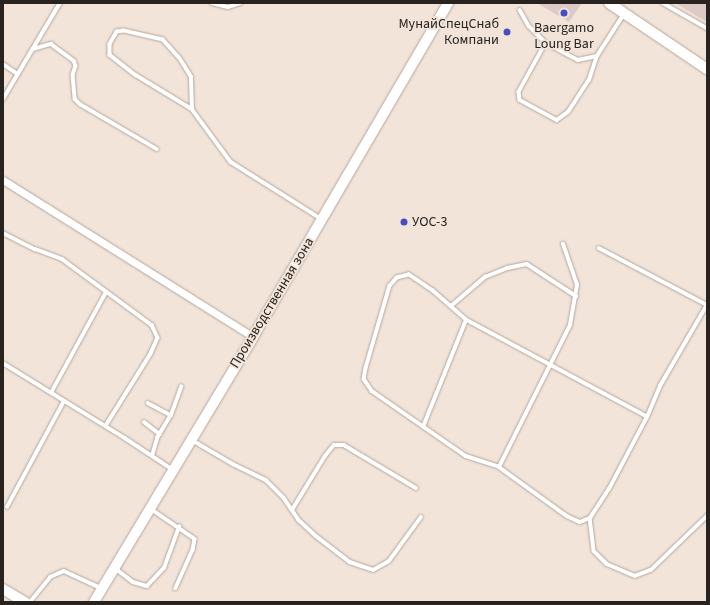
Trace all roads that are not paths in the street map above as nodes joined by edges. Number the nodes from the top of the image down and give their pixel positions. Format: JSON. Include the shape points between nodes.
{"nodes":[{"id":1,"x":60,"y":3,"type":"edge"},
{"id":2,"x":212,"y":3,"type":"edge"},
{"id":3,"x":240,"y":3,"type":"edge"},
{"id":4,"x":448,"y":3,"type":"edge"},
{"id":5,"x":609,"y":3,"type":"edge"},
{"id":6,"x":663,"y":3,"type":"edge"},
{"id":7,"x":520,"y":10,"type":"dead end"},
{"id":8,"x":625,"y":13,"type":"junction"},
{"id":9,"x":707,"y":28,"type":"edge"},
{"id":10,"x":546,"y":43,"type":"junction"},
{"id":11,"x":32,"y":49,"type":"junction"},
{"id":12,"x":597,"y":56,"type":"junction"},
{"id":13,"x":3,"y":64,"type":"edge"},
{"id":14,"x":707,"y":69,"type":"edge"},
{"id":15,"x":18,"y":74,"type":"junction"},
{"id":16,"x":3,"y":99,"type":"edge"},
{"id":17,"x":192,"y":109,"type":"junction"},
{"id":18,"x":157,"y":149,"type":"dead end"},
{"id":19,"x":3,"y":180,"type":"edge"},
{"id":20,"x":322,"y":219,"type":"junction"},
{"id":21,"x":3,"y":233,"type":"edge"},
{"id":22,"x":563,"y":244,"type":"dead end"},
{"id":23,"x":599,"y":248,"type":"dead end"},
{"id":24,"x":106,"y":292,"type":"junction"},
{"id":25,"x":576,"y":296,"type":"junction"},
{"id":26,"x":707,"y":305,"type":"edge"},
{"id":27,"x":451,"y":306,"type":"junction"},
{"id":28,"x":466,"y":320,"type":"junction"},
{"id":29,"x":253,"y":337,"type":"junction"},
{"id":30,"x":3,"y":363,"type":"edge"},
{"id":31,"x":551,"y":366,"type":"junction"},
{"id":32,"x":181,"y":387,"type":"dead end"},
{"id":33,"x":51,"y":393,"type":"junction"},
{"id":34,"x":64,"y":401,"type":"junction"},
{"id":35,"x":148,"y":403,"type":"dead end"},
{"id":36,"x":171,"y":415,"type":"junction"},
{"id":37,"x":647,"y":417,"type":"junction"},
{"id":38,"x":144,"y":422,"type":"dead end"},
{"id":39,"x":106,"y":426,"type":"junction"},
{"id":40,"x":423,"y":427,"type":"junction"},
{"id":41,"x":160,"y":434,"type":"junction"},
{"id":42,"x":192,"y":439,"type":"junction"},
{"id":43,"x":152,"y":456,"type":"junction"},
{"id":44,"x":499,"y":467,"type":"junction"},
{"id":45,"x":173,"y":470,"type":"junction"},
{"id":46,"x":416,"y":488,"type":"dead end"},
{"id":47,"x":7,"y":507,"type":"dead end"},
{"id":48,"x":150,"y":508,"type":"junction"},
{"id":49,"x":292,"y":510,"type":"junction"},
{"id":50,"x":707,"y":516,"type":"edge"},
{"id":51,"x":421,"y":518,"type":"dead end"},
{"id":52,"x":590,"y":518,"type":"junction"},
{"id":53,"x":180,"y":527,"type":"junction"},
{"id":54,"x":114,"y":568,"type":"junction"},
{"id":55,"x":102,"y":588,"type":"junction"},
{"id":56,"x":176,"y":588,"type":"dead end"},
{"id":57,"x":3,"y":589,"type":"edge"},
{"id":58,"x":25,"y":602,"type":"edge"},
{"id":59,"x":30,"y":602,"type":"edge"},
{"id":60,"x":94,"y":602,"type":"edge"}],
"edges":[{"from":1,"to":11,"type":"lane"},
{"from":2,"to":3,"type":"lane","via":[[228,7]]},
{"from":4,"to":20,"type":"main road","name":"Производственная зона"},
{"from":5,"to":8,"type":"main road"},
{"from":6,"to":9,"type":"lane"},
{"from":7,"to":10,"type":"lane","via":[[529,26]]},
{"from":8,"to":12,"type":"lane"},
{"from":8,"to":14,"type":"main road"},
{"from":10,"to":12,"type":"lane","via":[[578,60]]},
{"from":10,"to":12,"type":"lane","via":[[518,92],[520,100],[557,120],[568,112],[589,80]]},
{"from":11,"to":15,"type":"lane"},
{"from":11,"to":18,"type":"lane","via":[[51,44],[74,60],[75,99]]},
{"from":13,"to":15,"type":"lane"},
{"from":15,"to":16,"type":"lane"},
{"from":17,"to":17,"type":"lane","via":[[136,75],[110,55],[110,44],[116,32],[124,31],[163,40],[191,77]]},
{"from":17,"to":20,"type":"lane","via":[[231,162]]},
{"from":19,"to":29,"type":"street"},
{"from":20,"to":29,"type":"main road","name":"Производственная зона"},
{"from":21,"to":24,"type":"lane","via":[[62,259]]},
{"from":22,"to":25,"type":"lane","via":[[577,285]]},
{"from":23,"to":26,"type":"lane"},
{"from":24,"to":33,"type":"lane"},
{"from":24,"to":39,"type":"lane","via":[[152,325],[158,338],[151,354]]},
{"from":25,"to":27,"type":"lane","via":[[527,264],[507,268],[485,277]]},
{"from":25,"to":31,"type":"lane","via":[[570,325]]},
{"from":26,"to":37,"type":"lane","via":[[660,386]]},
{"from":27,"to":28,"type":"lane"},
{"from":27,"to":40,"type":"lane","via":[[409,275],[397,278],[390,286],[366,368],[364,379],[372,391]]},
{"from":28,"to":31,"type":"lane"},
{"from":28,"to":40,"type":"lane"},
{"from":29,"to":42,"type":"main road","name":"Производственная зона"},
{"from":30,"to":33,"type":"lane"},
{"from":31,"to":37,"type":"lane"},
{"from":31,"to":44,"type":"lane"},
{"from":32,"to":36,"type":"lane"},
{"from":33,"to":34,"type":"lane"},
{"from":34,"to":39,"type":"lane"},
{"from":34,"to":47,"type":"lane"},
{"from":35,"to":36,"type":"lane"},
{"from":36,"to":41,"type":"lane"},
{"from":37,"to":52,"type":"lane","via":[[609,489]]},
{"from":38,"to":41,"type":"lane"},
{"from":39,"to":43,"type":"lane"},
{"from":40,"to":44,"type":"lane","via":[[466,456]]},
{"from":41,"to":43,"type":"lane"},
{"from":42,"to":45,"type":"main road","name":"Производственная зона"},
{"from":42,"to":49,"type":"lane","via":[[266,480]]},
{"from":43,"to":45,"type":"lane"},
{"from":44,"to":52,"type":"lane","via":[[567,516],[580,522]]},
{"from":45,"to":48,"type":"main road","name":"Производственная зона"},
{"from":46,"to":49,"type":"lane","via":[[344,445],[334,445]]},
{"from":48,"to":53,"type":"lane"},
{"from":48,"to":54,"type":"main road","name":"Производственная зона"},
{"from":49,"to":51,"type":"lane","via":[[316,536],[350,562],[373,570],[389,561]]},
{"from":50,"to":52,"type":"lane","via":[[651,570],[635,576],[607,564],[594,552]]},
{"from":53,"to":54,"type":"lane","via":[[164,568],[147,586],[133,582]]},
{"from":53,"to":56,"type":"lane","via":[[195,539],[193,550]]},
{"from":54,"to":55,"type":"main road","name":"Производственная зона"},
{"from":55,"to":59,"type":"lane","via":[[64,571],[50,577]]},
{"from":55,"to":60,"type":"main road","name":"Производственная зона"},
{"from":57,"to":58,"type":"main road"}]}
